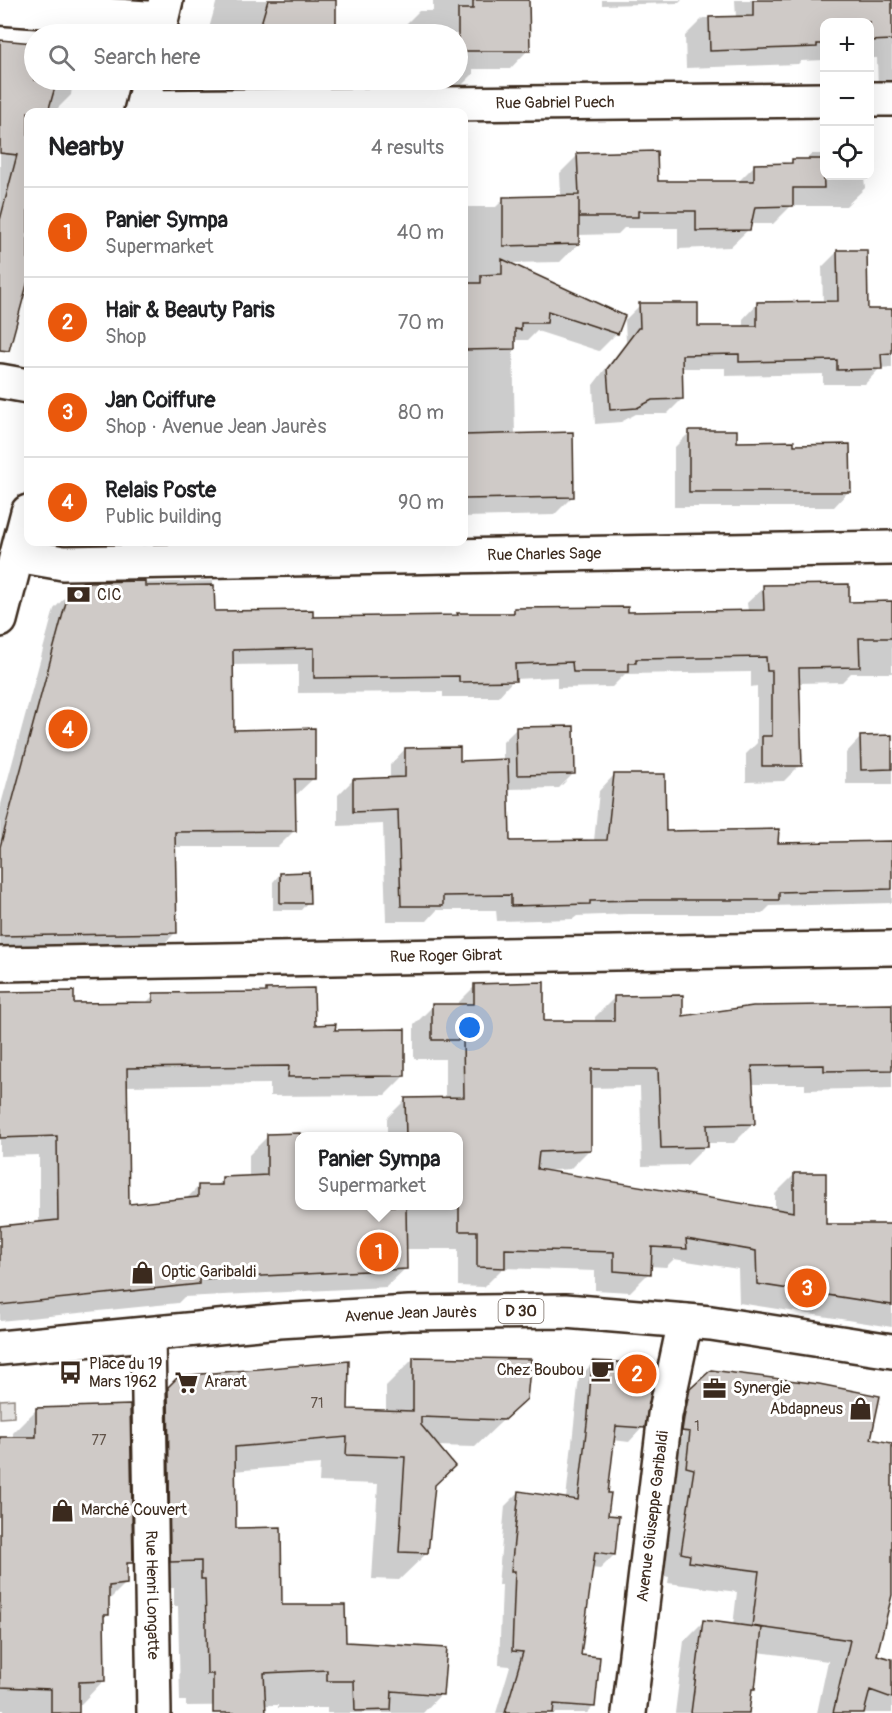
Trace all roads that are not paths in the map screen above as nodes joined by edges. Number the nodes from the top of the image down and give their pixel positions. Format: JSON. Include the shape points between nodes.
{"nodes":[{"id":1,"x":0,"y":8,"type":"edge"},
{"id":2,"x":162,"y":18,"type":"edge"},
{"id":3,"x":874,"y":99,"type":"edge"},
{"id":4,"x":892,"y":99,"type":"edge"},
{"id":5,"x":144,"y":100,"type":"edge"},
{"id":6,"x":820,"y":100,"type":"edge"},
{"id":7,"x":0,"y":381,"type":"edge"},
{"id":8,"x":24,"y":385,"type":"edge"},
{"id":9,"x":24,"y":528,"type":"edge"},
{"id":10,"x":892,"y":548,"type":"edge"},
{"id":11,"x":17,"y":555,"type":"junction"},
{"id":12,"x":0,"y":620,"type":"edge"},
{"id":13,"x":892,"y":948,"type":"edge"},
{"id":14,"x":0,"y":964,"type":"edge"},
{"id":15,"x":685,"y":1321,"type":"junction"},
{"id":16,"x":148,"y":1334,"type":"junction"},
{"id":17,"x":0,"y":1348,"type":"edge"},
{"id":18,"x":892,"y":1351,"type":"edge"},
{"id":19,"x":154,"y":1713,"type":"edge"},
{"id":20,"x":629,"y":1713,"type":"edge"}],
"edges":[{"from":1,"to":2,"type":"street"},
{"from":3,"to":4,"type":"street"},
{"from":5,"to":6,"type":"street","name":"Rue Gabriel Puech"},
{"from":7,"to":8,"type":"street"},
{"from":9,"to":11,"type":"street"},
{"from":10,"to":11,"type":"street","name":"Rue Charles Sage","via":[[63,563]]},
{"from":11,"to":12,"type":"street"},
{"from":13,"to":14,"type":"street","name":"Rue Roger Gibrat"},
{"from":15,"to":16,"type":"street","name":"Avenue Jean Jaurès","number":"D 30","via":[[565,1311],[409,1312]]},
{"from":15,"to":18,"type":"street","name":"Avenue Jean Jaurès","number":"D 30"},
{"from":15,"to":20,"type":"street","name":"Avenue Giuseppe Garibaldi","via":[[665,1415]]},
{"from":16,"to":17,"type":"street","name":"Avenue Jean Jaurès","number":"D 30"},
{"from":16,"to":19,"type":"street","name":"Rue Henri Longatte"}]}
